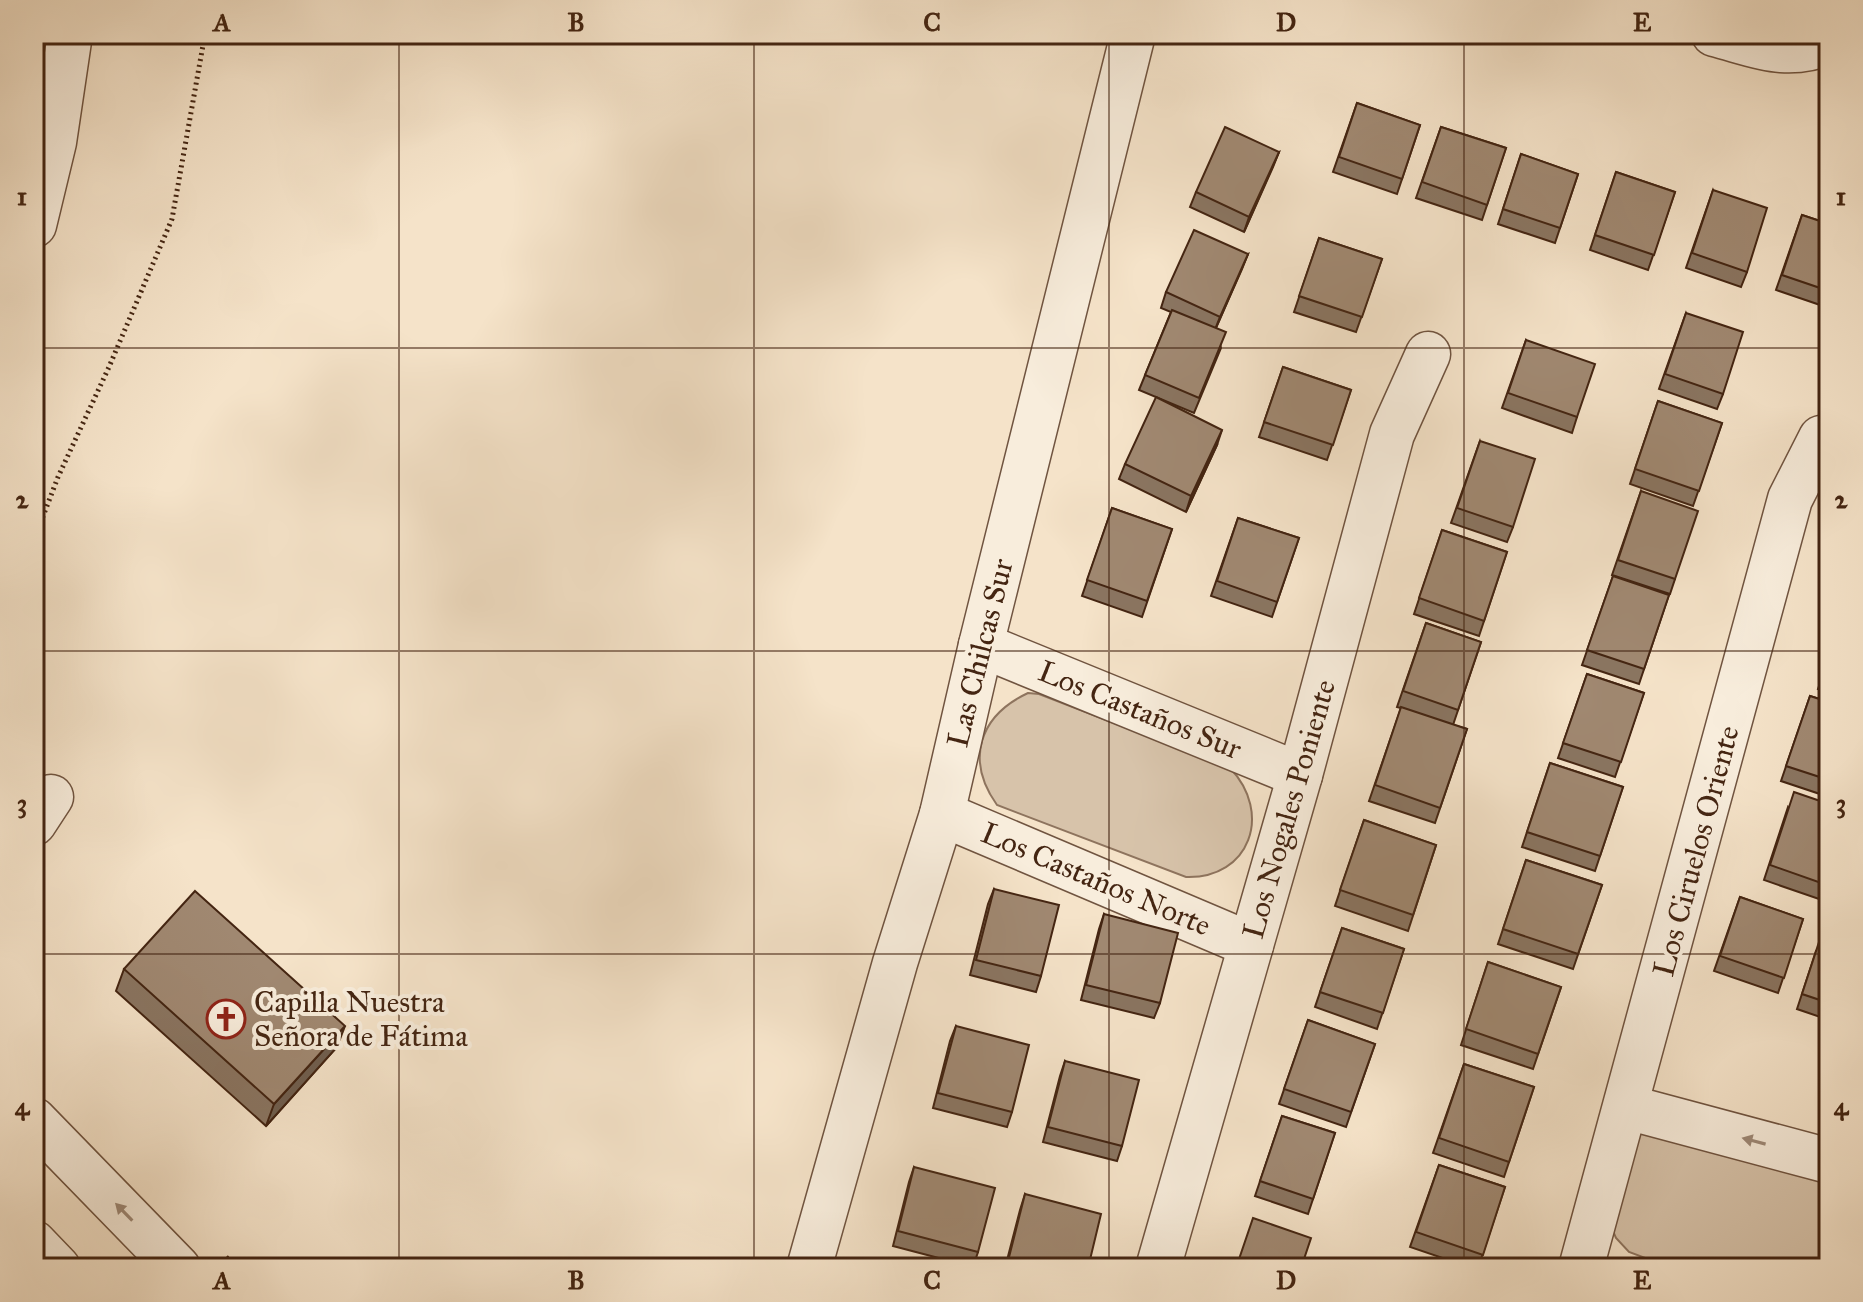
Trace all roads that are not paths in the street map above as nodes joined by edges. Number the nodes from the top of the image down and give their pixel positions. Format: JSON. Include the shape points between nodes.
{"nodes":[{"id":1,"x":70,"y":34,"type":"edge"},
{"id":2,"x":1133,"y":34,"type":"edge"},
{"id":3,"x":1714,"y":34,"type":"edge"},
{"id":4,"x":1829,"y":42,"type":"edge"},
{"id":5,"x":34,"y":225,"type":"edge"},
{"id":6,"x":1428,"y":354,"type":"dead end"},
{"id":7,"x":1821,"y":438,"type":"dead end"},
{"id":8,"x":981,"y":645,"type":"junction"},
{"id":9,"x":1300,"y":775,"type":"junction"},
{"id":10,"x":942,"y":814,"type":"junction"},
{"id":11,"x":1251,"y":945,"type":"junction"},
{"id":12,"x":1627,"y":1107,"type":"junction"},
{"id":13,"x":34,"y":1120,"type":"edge"},
{"id":14,"x":1829,"y":1161,"type":"edge"},
{"id":15,"x":34,"y":1243,"type":"edge"},
{"id":16,"x":1584,"y":1267,"type":"edge"},
{"id":17,"x":58,"y":1268,"type":"edge"},
{"id":18,"x":178,"y":1268,"type":"edge"},
{"id":19,"x":809,"y":1268,"type":"edge"},
{"id":20,"x":1158,"y":1268,"type":"edge"}],
"edges":[{"from":1,"to":5,"type":"street","via":[[54,142]]},
{"from":2,"to":8,"type":"street","name":"Las Chilcas Sur"},
{"from":3,"to":4,"type":"street","via":[[1789,52]]},
{"from":6,"to":9,"type":"street","name":"Los Nogales Poniente","via":[[1392,434]]},
{"from":7,"to":12,"type":"street","name":"Los Ciruelos Oriente","via":[[1790,499]]},
{"from":8,"to":9,"type":"street","name":"Los Castaños Sur"},
{"from":8,"to":10,"type":"street","name":"Las Chilcas Sur"},
{"from":9,"to":11,"type":"street","name":"Los Nogales Poniente"},
{"from":10,"to":11,"type":"street","name":"Los Castaños Norte"},
{"from":10,"to":19,"type":"street","name":"Las Chilcas Sur"},
{"from":11,"to":20,"type":"street","name":"Los Nogales Poniente"},
{"from":14,"to":12,"type":"street","one_way":true},
{"from":12,"to":16,"type":"street","name":"Los Ciruelos Oriente"},
{"from":18,"to":13,"type":"street","one_way":true},
{"from":15,"to":17,"type":"street"}]}
